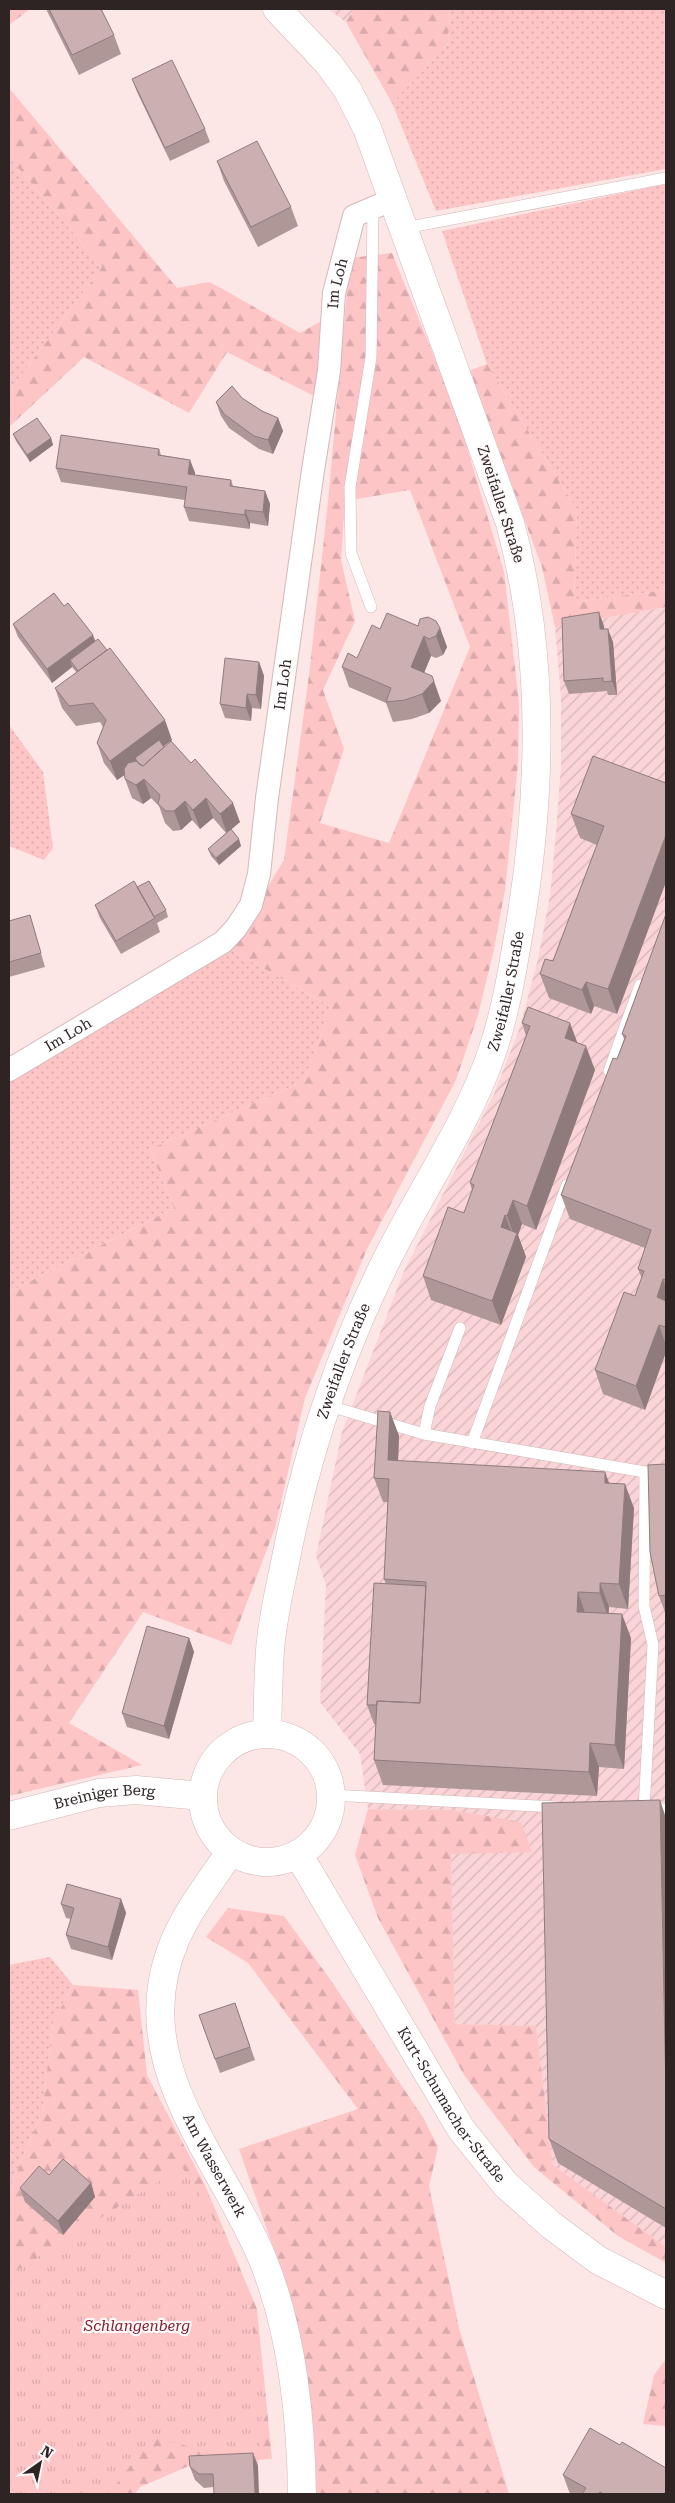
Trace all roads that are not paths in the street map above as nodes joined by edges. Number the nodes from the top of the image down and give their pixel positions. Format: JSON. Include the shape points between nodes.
{"nodes":[{"id":1,"x":277,"y":9,"type":"edge"},
{"id":2,"x":666,"y":178,"type":"edge"},
{"id":3,"x":383,"y":203,"type":"junction"},
{"id":4,"x":405,"y":228,"type":"junction"},
{"id":5,"x":371,"y":607,"type":"dead end"},
{"id":6,"x":644,"y":977,"type":"edge"},
{"id":7,"x":9,"y":1070,"type":"edge"},
{"id":8,"x":603,"y":1085,"type":"edge"},
{"id":9,"x":570,"y":1176,"type":"edge"},
{"id":10,"x":460,"y":1328,"type":"dead end"},
{"id":11,"x":326,"y":1405,"type":"junction"},
{"id":12,"x":424,"y":1434,"type":"junction"},
{"id":13,"x":472,"y":1443,"type":"junction"},
{"id":14,"x":666,"y":1471,"type":"edge"},
{"id":15,"x":645,"y":1472,"type":"junction"},
{"id":16,"x":267,"y":1733,"type":"junction"},
{"id":17,"x":332,"y":1795,"type":"junction"},
{"id":18,"x":202,"y":1796,"type":"junction"},
{"id":19,"x":572,"y":1808,"type":"edge"},
{"id":20,"x":666,"y":1809,"type":"edge"},
{"id":21,"x":9,"y":1816,"type":"edge"},
{"id":22,"x":231,"y":1852,"type":"junction"},
{"id":23,"x":298,"y":1854,"type":"junction"},
{"id":24,"x":666,"y":2295,"type":"edge"},
{"id":25,"x":302,"y":2494,"type":"edge"}],
"edges":[{"from":1,"to":3,"type":"main road","name":"Zweifaller Straße","via":[[308,40],[347,89],[367,128]]},
{"from":2,"to":4,"type":"lane"},
{"from":3,"to":4,"type":"main road","name":"Zweifaller Straße"},
{"from":3,"to":5,"type":"lane","via":[[371,357],[350,487],[351,553]]},
{"from":3,"to":7,"type":"street","name":"Im Loh","via":[[354,216],[334,293],[329,371],[267,798],[259,874],[251,905],[223,942]]},
{"from":4,"to":11,"type":"main road","name":"Zweifaller Straße","via":[[510,523],[522,569],[537,701],[533,827],[515,954],[502,1021],[491,1055],[478,1087],[385,1262],[353,1332]]},
{"from":6,"to":8,"type":"lane"},
{"from":9,"to":13,"type":"lane"},
{"from":10,"to":12,"type":"lane","via":[[430,1406]]},
{"from":11,"to":12,"type":"lane"},
{"from":11,"to":16,"type":"main road","name":"Zweifaller Straße","via":[[306,1470],[280,1586],[270,1649]]},
{"from":12,"to":13,"type":"lane"},
{"from":13,"to":15,"type":"lane"},
{"from":14,"to":15,"type":"lane"},
{"from":15,"to":20,"type":"lane","via":[[644,1606],[653,1645],[640,1809]]},
{"from":16,"to":17,"type":"main road","via":[[287,1736],[304,1745],[319,1759],[328,1776]]},
{"from":16,"to":18,"type":"main road","via":[[251,1735],[222,1751],[208,1771]]},
{"from":17,"to":19,"type":"lane"},
{"from":17,"to":23,"type":"main road","via":[[330,1813],[323,1830]]},
{"from":18,"to":21,"type":"main road","name":"Breiniger Berg","via":[[136,1790],[99,1793]]},
{"from":18,"to":22,"type":"main road","via":[[205,1817],[215,1837]]},
{"from":22,"to":23,"type":"main road","via":[[257,1862],[285,1860]]},
{"from":22,"to":25,"type":"main road","name":"Am Wasserwerk","via":[[177,1936],[162,1985],[159,2018],[176,2091],[263,2261],[281,2320],[297,2415]]},
{"from":23,"to":24,"type":"main road","name":"Kurt-Schumacher-Straße","via":[[461,2129],[506,2185],[550,2225],[598,2260]]}]}
